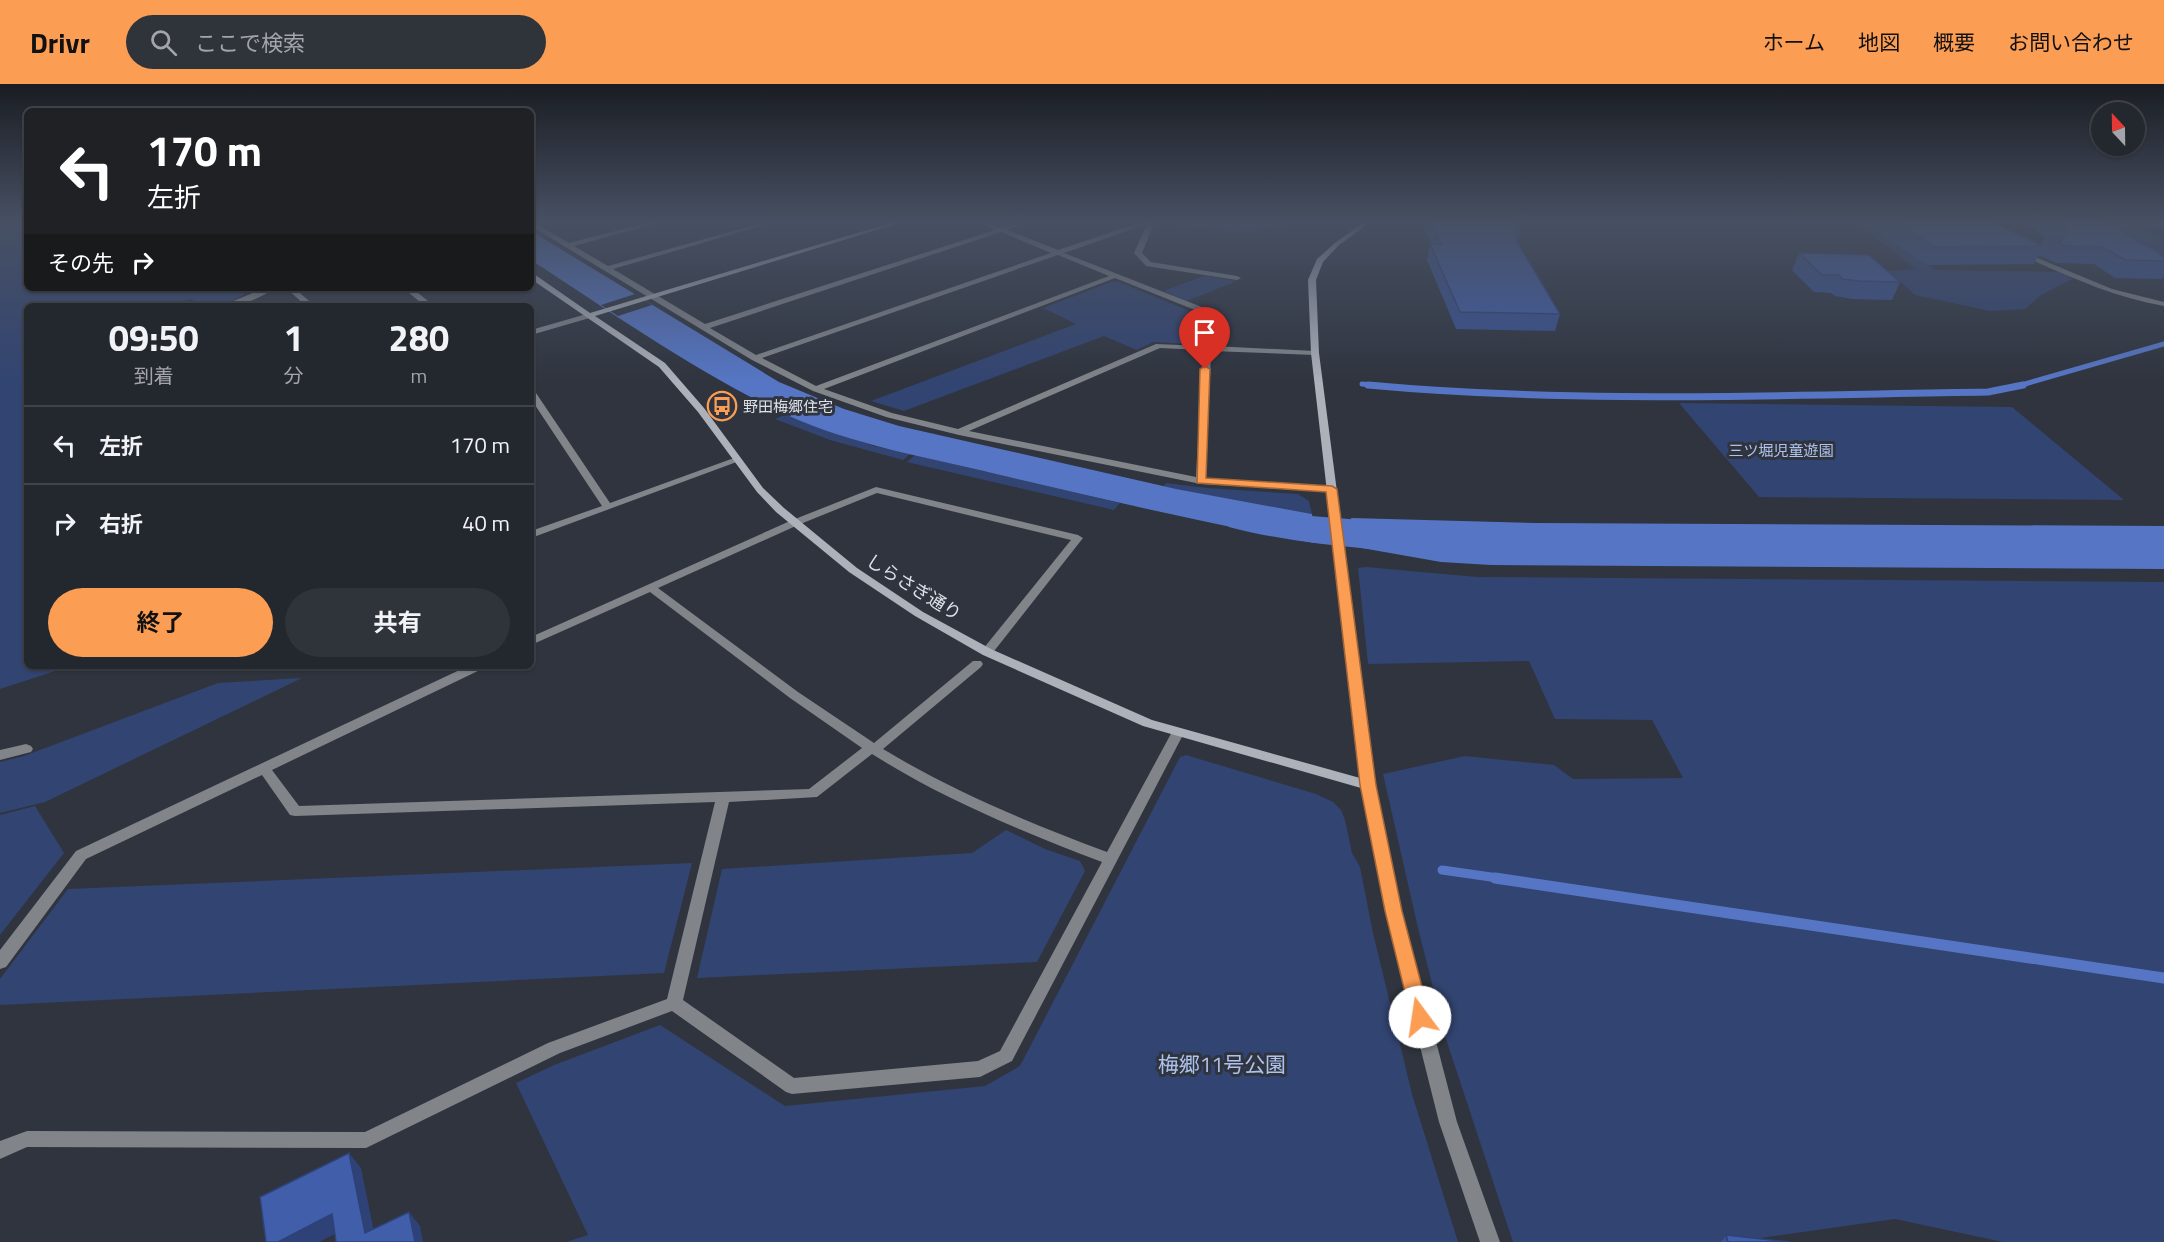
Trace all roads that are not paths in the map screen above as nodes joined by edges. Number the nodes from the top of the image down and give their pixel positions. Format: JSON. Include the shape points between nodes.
{"nodes":[{"id":1,"x":618,"y":275,"type":"edge"},
{"id":2,"x":725,"y":275,"type":"edge"},
{"id":3,"x":863,"y":275,"type":"edge"},
{"id":4,"x":991,"y":275,"type":"edge"},
{"id":5,"x":1219,"y":275,"type":"edge"},
{"id":6,"x":1314,"y":275,"type":"edge"},
{"id":7,"x":2069,"y":275,"type":"edge"},
{"id":8,"x":1114,"y":276,"type":"joint"},
{"id":9,"x":534,"y":278,"type":"edge"},
{"id":10,"x":1238,"y":278,"type":"dead end"},
{"id":11,"x":263,"y":291,"type":"edge"},
{"id":12,"x":294,"y":291,"type":"edge"},
{"id":13,"x":411,"y":291,"type":"edge"},
{"id":14,"x":652,"y":297,"type":"junction"},
{"id":15,"x":233,"y":303,"type":"edge"},
{"id":16,"x":308,"y":303,"type":"edge"},
{"id":17,"x":426,"y":303,"type":"edge"},
{"id":18,"x":2164,"y":304,"type":"edge"},
{"id":19,"x":590,"y":315,"type":"junction"},
{"id":20,"x":704,"y":327,"type":"junction"},
{"id":21,"x":534,"y":332,"type":"edge"},
{"id":22,"x":1206,"y":348,"type":"junction"},
{"id":23,"x":1315,"y":353,"type":"junction"},
{"id":24,"x":755,"y":358,"type":"junction"},
{"id":25,"x":816,"y":388,"type":"junction"},
{"id":26,"x":534,"y":396,"type":"edge"},
{"id":27,"x":959,"y":432,"type":"junction"},
{"id":28,"x":737,"y":460,"type":"junction"},
{"id":29,"x":1201,"y":481,"type":"junction"},
{"id":30,"x":1332,"y":489,"type":"junction"},
{"id":31,"x":608,"y":507,"type":"junction"},
{"id":32,"x":794,"y":523,"type":"junction"},
{"id":33,"x":534,"y":534,"type":"edge"},
{"id":34,"x":650,"y":587,"type":"junction"},
{"id":35,"x":534,"y":640,"type":"edge"},
{"id":36,"x":987,"y":652,"type":"junction"},
{"id":37,"x":977,"y":664,"type":"dead end"},
{"id":38,"x":472,"y":669,"type":"edge"},
{"id":39,"x":1178,"y":733,"type":"junction"},
{"id":40,"x":26,"y":749,"type":"dead end"},
{"id":41,"x":872,"y":749,"type":"junction"},
{"id":42,"x":0,"y":755,"type":"edge"},
{"id":43,"x":264,"y":768,"type":"junction"},
{"id":44,"x":1368,"y":785,"type":"junction"},
{"id":45,"x":723,"y":798,"type":"junction"},
{"id":46,"x":1111,"y":860,"type":"junction"},
{"id":47,"x":0,"y":962,"type":"edge"},
{"id":48,"x":674,"y":1003,"type":"junction"},
{"id":49,"x":0,"y":1150,"type":"edge"},
{"id":50,"x":1490,"y":1242,"type":"edge"}],
"edges":[{"from":1,"to":14,"type":"street"},
{"from":2,"to":14,"type":"street"},
{"from":3,"to":20,"type":"street"},
{"from":4,"to":24,"type":"street"},
{"from":5,"to":10,"type":"street"},
{"from":6,"to":23,"type":"street"},
{"from":7,"to":18,"type":"street","via":[[2125,297]]},
{"from":8,"to":22,"type":"street","via":[[1209,313]]},
{"from":8,"to":25,"type":"street"},
{"from":9,"to":19,"type":"street","name":"しらさぎ通り"},
{"from":11,"to":15,"type":"street"},
{"from":12,"to":16,"type":"street"},
{"from":13,"to":17,"type":"street"},
{"from":14,"to":19,"type":"street"},
{"from":14,"to":20,"type":"street"},
{"from":19,"to":21,"type":"street"},
{"from":19,"to":28,"type":"street","name":"しらさぎ通り","via":[[662,365]]},
{"from":20,"to":24,"type":"street"},
{"from":22,"to":23,"type":"street"},
{"from":22,"to":27,"type":"street","via":[[1159,346]]},
{"from":22,"to":29,"type":"street"},
{"from":23,"to":30,"type":"street"},
{"from":24,"to":25,"type":"street"},
{"from":25,"to":27,"type":"street","via":[[889,415]]},
{"from":26,"to":31,"type":"street"},
{"from":27,"to":29,"type":"street"},
{"from":28,"to":31,"type":"street"},
{"from":28,"to":32,"type":"street","name":"しらさぎ通り","via":[[760,490]]},
{"from":29,"to":30,"type":"street"},
{"from":30,"to":44,"type":"street"},
{"from":31,"to":33,"type":"street"},
{"from":32,"to":34,"type":"street"},
{"from":32,"to":36,"type":"street","name":"しらさぎ通り","via":[[853,570],[919,614]]},
{"from":32,"to":36,"type":"street","via":[[876,490],[1078,538]]},
{"from":34,"to":35,"type":"street"},
{"from":34,"to":41,"type":"street"},
{"from":36,"to":39,"type":"street","name":"しらさぎ通り","via":[[1059,686]]},
{"from":37,"to":41,"type":"street"},
{"from":38,"to":43,"type":"street"},
{"from":39,"to":44,"type":"street","name":"しらさぎ通り"},
{"from":39,"to":46,"type":"street"},
{"from":40,"to":42,"type":"street"},
{"from":41,"to":45,"type":"street","via":[[812,794]]},
{"from":41,"to":46,"type":"street","via":[[920,778],[1006,818]]},
{"from":43,"to":45,"type":"street","via":[[295,811]]},
{"from":43,"to":47,"type":"street","via":[[81,855]]},
{"from":44,"to":50,"type":"street","via":[[1394,911],[1448,1122]]},
{"from":45,"to":48,"type":"street"},
{"from":46,"to":48,"type":"street","via":[[1006,1056],[980,1070],[792,1086]]},
{"from":48,"to":49,"type":"street","via":[[554,1048],[366,1140],[27,1139]]}]}
